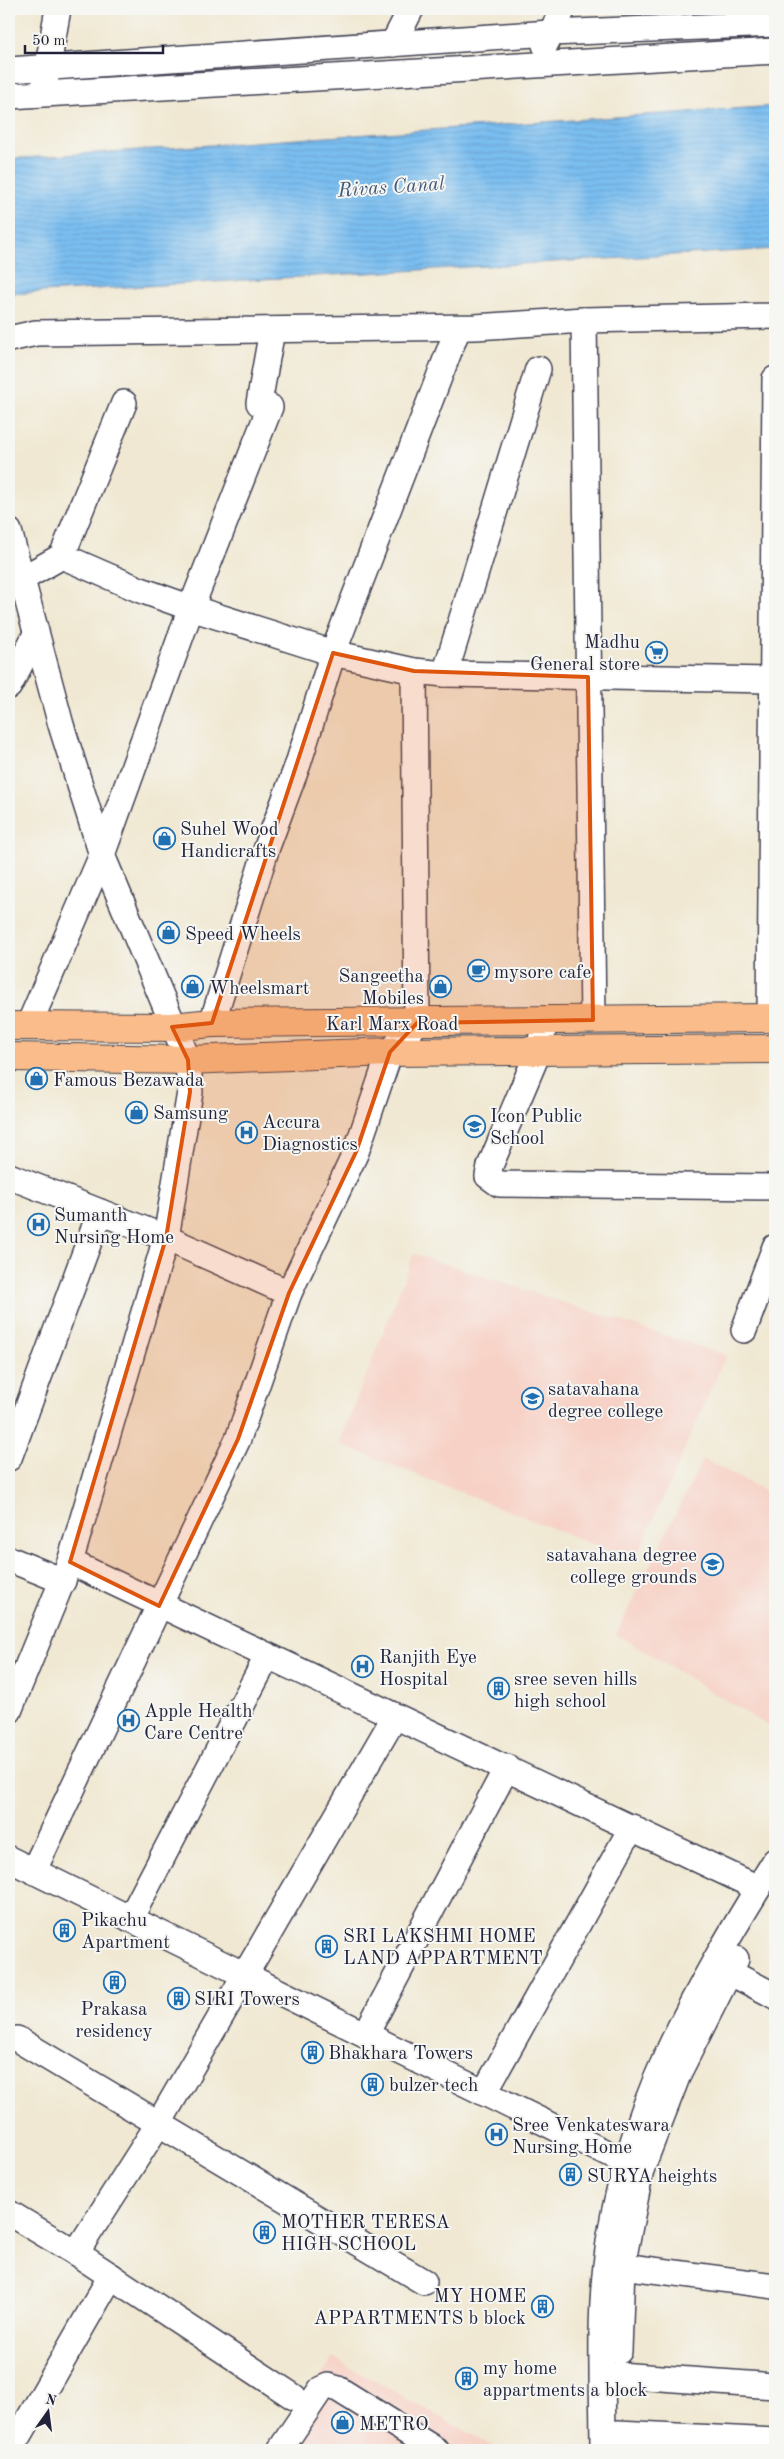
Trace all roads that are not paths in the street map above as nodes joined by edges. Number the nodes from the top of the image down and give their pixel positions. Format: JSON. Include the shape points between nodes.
{"nodes":[{"id":1,"x":58,"y":9,"type":"edge"},
{"id":2,"x":411,"y":9,"type":"edge"},
{"id":3,"x":563,"y":9,"type":"edge"},
{"id":4,"x":725,"y":18,"type":"edge"},
{"id":5,"x":775,"y":24,"type":"edge"},
{"id":6,"x":550,"y":33,"type":"junction"},
{"id":7,"x":394,"y":44,"type":"junction"},
{"id":8,"x":775,"y":51,"type":"edge"},
{"id":9,"x":536,"y":65,"type":"junction"},
{"id":10,"x":46,"y":67,"type":"junction"},
{"id":11,"x":9,"y":70,"type":"edge"},
{"id":12,"x":44,"y":94,"type":"junction"},
{"id":13,"x":9,"y":96,"type":"edge"},
{"id":14,"x":775,"y":316,"type":"edge"},
{"id":15,"x":584,"y":320,"type":"junction"},
{"id":16,"x":458,"y":328,"type":"junction"},
{"id":17,"x":272,"y":330,"type":"junction"},
{"id":18,"x":9,"y":339,"type":"edge"},
{"id":19,"x":538,"y":368,"type":"dead end"},
{"id":20,"x":775,"y":379,"type":"edge"},
{"id":21,"x":124,"y":403,"type":"dead end"},
{"id":22,"x":9,"y":532,"type":"edge"},
{"id":23,"x":62,"y":556,"type":"junction"},
{"id":24,"x":20,"y":580,"type":"junction"},
{"id":25,"x":191,"y":608,"type":"junction"},
{"id":26,"x":36,"y":634,"type":"junction"},
{"id":27,"x":333,"y":653,"type":"junction"},
{"id":28,"x":414,"y":671,"type":"junction"},
{"id":29,"x":445,"y":674,"type":"junction"},
{"id":30,"x":588,"y":677,"type":"junction"},
{"id":31,"x":774,"y":680,"type":"edge"},
{"id":32,"x":9,"y":686,"type":"edge"},
{"id":33,"x":102,"y":855,"type":"junction"},
{"id":34,"x":773,"y":1018,"type":"edge"},
{"id":35,"x":593,"y":1020,"type":"junction"},
{"id":36,"x":545,"y":1021,"type":"junction"},
{"id":37,"x":212,"y":1023,"type":"junction"},
{"id":38,"x":417,"y":1023,"type":"junction"},
{"id":39,"x":18,"y":1027,"type":"edge"},
{"id":40,"x":172,"y":1027,"type":"junction"},
{"id":41,"x":539,"y":1050,"type":"junction"},
{"id":42,"x":775,"y":1050,"type":"edge"},
{"id":43,"x":390,"y":1052,"type":"junction"},
{"id":44,"x":9,"y":1057,"type":"edge"},
{"id":45,"x":188,"y":1060,"type":"junction"},
{"id":46,"x":9,"y":1176,"type":"edge"},
{"id":47,"x":775,"y":1187,"type":"edge"},
{"id":48,"x":100,"y":1212,"type":"junction"},
{"id":49,"x":166,"y":1238,"type":"junction"},
{"id":50,"x":775,"y":1247,"type":"edge"},
{"id":51,"x":289,"y":1293,"type":"junction"},
{"id":52,"x":744,"y":1330,"type":"dead end"},
{"id":53,"x":9,"y":1458,"type":"edge"},
{"id":54,"x":9,"y":1559,"type":"edge"},
{"id":55,"x":66,"y":1572,"type":"junction"},
{"id":56,"x":159,"y":1606,"type":"junction"},
{"id":57,"x":268,"y":1657,"type":"junction"},
{"id":58,"x":9,"y":1711,"type":"edge"},
{"id":59,"x":395,"y":1716,"type":"junction"},
{"id":60,"x":507,"y":1767,"type":"junction"},
{"id":61,"x":632,"y":1827,"type":"junction"},
{"id":62,"x":9,"y":1859,"type":"edge"},
{"id":63,"x":775,"y":1861,"type":"edge"},
{"id":64,"x":34,"y":1870,"type":"junction"},
{"id":65,"x":767,"y":1890,"type":"edge"},
{"id":66,"x":130,"y":1920,"type":"junction"},
{"id":67,"x":729,"y":1972,"type":"junction"},
{"id":68,"x":244,"y":1976,"type":"junction"},
{"id":69,"x":775,"y":1996,"type":"edge"},
{"id":70,"x":366,"y":2034,"type":"junction"},
{"id":71,"x":11,"y":2041,"type":"edge"},
{"id":72,"x":484,"y":2093,"type":"junction"},
{"id":73,"x":159,"y":2123,"type":"junction"},
{"id":74,"x":633,"y":2167,"type":"junction"},
{"id":75,"x":9,"y":2213,"type":"edge"},
{"id":76,"x":76,"y":2253,"type":"junction"},
{"id":77,"x":622,"y":2266,"type":"junction"},
{"id":78,"x":111,"y":2276,"type":"junction"},
{"id":79,"x":424,"y":2282,"type":"dead end"},
{"id":80,"x":775,"y":2286,"type":"edge"},
{"id":81,"x":618,"y":2375,"type":"junction"},
{"id":82,"x":775,"y":2386,"type":"edge"},
{"id":83,"x":294,"y":2397,"type":"dead end"},
{"id":84,"x":775,"y":2441,"type":"edge"},
{"id":85,"x":613,"y":2444,"type":"edge"},
{"id":86,"x":11,"y":2450,"type":"edge"},
{"id":87,"x":280,"y":2450,"type":"edge"},
{"id":88,"x":436,"y":2450,"type":"edge"}],
"edges":[{"from":1,"to":10,"type":"street"},
{"from":2,"to":7,"type":"street"},
{"from":3,"to":6,"type":"street"},
{"from":4,"to":5,"type":"street"},
{"from":4,"to":6,"type":"street"},
{"from":6,"to":7,"type":"street"},
{"from":6,"to":9,"type":"street"},
{"from":7,"to":10,"type":"street"},
{"from":8,"to":9,"type":"street"},
{"from":9,"to":12,"type":"street"},
{"from":10,"to":11,"type":"street"},
{"from":10,"to":12,"type":"street"},
{"from":12,"to":13,"type":"street"},
{"from":14,"to":15,"type":"street"},
{"from":15,"to":16,"type":"street"},
{"from":15,"to":30,"type":"street"},
{"from":16,"to":17,"type":"street"},
{"from":16,"to":27,"type":"street"},
{"from":17,"to":18,"type":"street","via":[[36,333]]},
{"from":17,"to":25,"type":"street","via":[[264,405]]},
{"from":19,"to":29,"type":"street"},
{"from":20,"to":31,"type":"street"},
{"from":21,"to":23,"type":"street"},
{"from":22,"to":24,"type":"street"},
{"from":23,"to":24,"type":"street"},
{"from":23,"to":25,"type":"street"},
{"from":24,"to":26,"type":"street"},
{"from":25,"to":27,"type":"street"},
{"from":25,"to":33,"type":"street"},
{"from":26,"to":32,"type":"street"},
{"from":26,"to":33,"type":"street"},
{"from":27,"to":28,"type":"street"},
{"from":27,"to":37,"type":"street"},
{"from":28,"to":29,"type":"street"},
{"from":28,"to":38,"type":"street"},
{"from":29,"to":30,"type":"street"},
{"from":30,"to":31,"type":"street"},
{"from":30,"to":35,"type":"street"},
{"from":31,"to":34,"type":"street"},
{"from":33,"to":39,"type":"street"},
{"from":33,"to":40,"type":"street"},
{"from":34,"to":35,"type":"main road","name":"Karl Marx Road"},
{"from":35,"to":36,"type":"main road","name":"Karl Marx Road"},
{"from":36,"to":38,"type":"main road","name":"Karl Marx Road"},
{"from":36,"to":41,"type":"street"},
{"from":37,"to":38,"type":"main road","name":"Karl Marx Road"},
{"from":37,"to":40,"type":"main road","name":"Karl Marx Road"},
{"from":38,"to":43,"type":"street"},
{"from":39,"to":40,"type":"main road","name":"Karl Marx Road"},
{"from":40,"to":45,"type":"street"},
{"from":41,"to":42,"type":"main road","name":"Karl Marx Road"},
{"from":41,"to":43,"type":"main road","name":"Karl Marx Road"},
{"from":41,"to":47,"type":"street","via":[[490,1166],[488,1176],[499,1184]]},
{"from":43,"to":45,"type":"main road","name":"Karl Marx Road"},
{"from":43,"to":51,"type":"street","via":[[356,1152]]},
{"from":44,"to":45,"type":"main road","name":"Karl Marx Road"},
{"from":45,"to":49,"type":"street","via":[[190,1092]]},
{"from":46,"to":48,"type":"street"},
{"from":48,"to":49,"type":"street"},
{"from":48,"to":53,"type":"street"},
{"from":49,"to":51,"type":"street"},
{"from":49,"to":55,"type":"street"},
{"from":50,"to":52,"type":"street"},
{"from":51,"to":56,"type":"street","via":[[238,1438]]},
{"from":54,"to":55,"type":"street"},
{"from":55,"to":56,"type":"street"},
{"from":55,"to":58,"type":"street"},
{"from":56,"to":57,"type":"street"},
{"from":56,"to":64,"type":"street"},
{"from":57,"to":59,"type":"street"},
{"from":57,"to":66,"type":"street"},
{"from":59,"to":60,"type":"street"},
{"from":59,"to":68,"type":"street"},
{"from":60,"to":61,"type":"street"},
{"from":60,"to":70,"type":"street"},
{"from":61,"to":65,"type":"street"},
{"from":61,"to":72,"type":"street"},
{"from":62,"to":64,"type":"street"},
{"from":63,"to":65,"type":"street"},
{"from":64,"to":66,"type":"street"},
{"from":65,"to":67,"type":"street"},
{"from":65,"to":74,"type":"street","via":[[692,2002],[641,2115]]},
{"from":66,"to":68,"type":"street"},
{"from":67,"to":69,"type":"street"},
{"from":67,"to":74,"type":"street"},
{"from":68,"to":70,"type":"street"},
{"from":68,"to":73,"type":"street"},
{"from":70,"to":72,"type":"street"},
{"from":71,"to":73,"type":"street"},
{"from":72,"to":74,"type":"street"},
{"from":73,"to":76,"type":"street"},
{"from":73,"to":79,"type":"street"},
{"from":74,"to":77,"type":"street"},
{"from":74,"to":85,"type":"street","via":[[605,2266],[603,2310]]},
{"from":75,"to":76,"type":"street"},
{"from":76,"to":78,"type":"street"},
{"from":77,"to":80,"type":"street"},
{"from":77,"to":81,"type":"street"},
{"from":78,"to":83,"type":"street"},
{"from":78,"to":86,"type":"street"},
{"from":81,"to":82,"type":"street"},
{"from":81,"to":85,"type":"street"},
{"from":84,"to":85,"type":"street"},
{"from":87,"to":88,"type":"street","via":[[321,2390],[328,2386],[338,2389]]}]}
